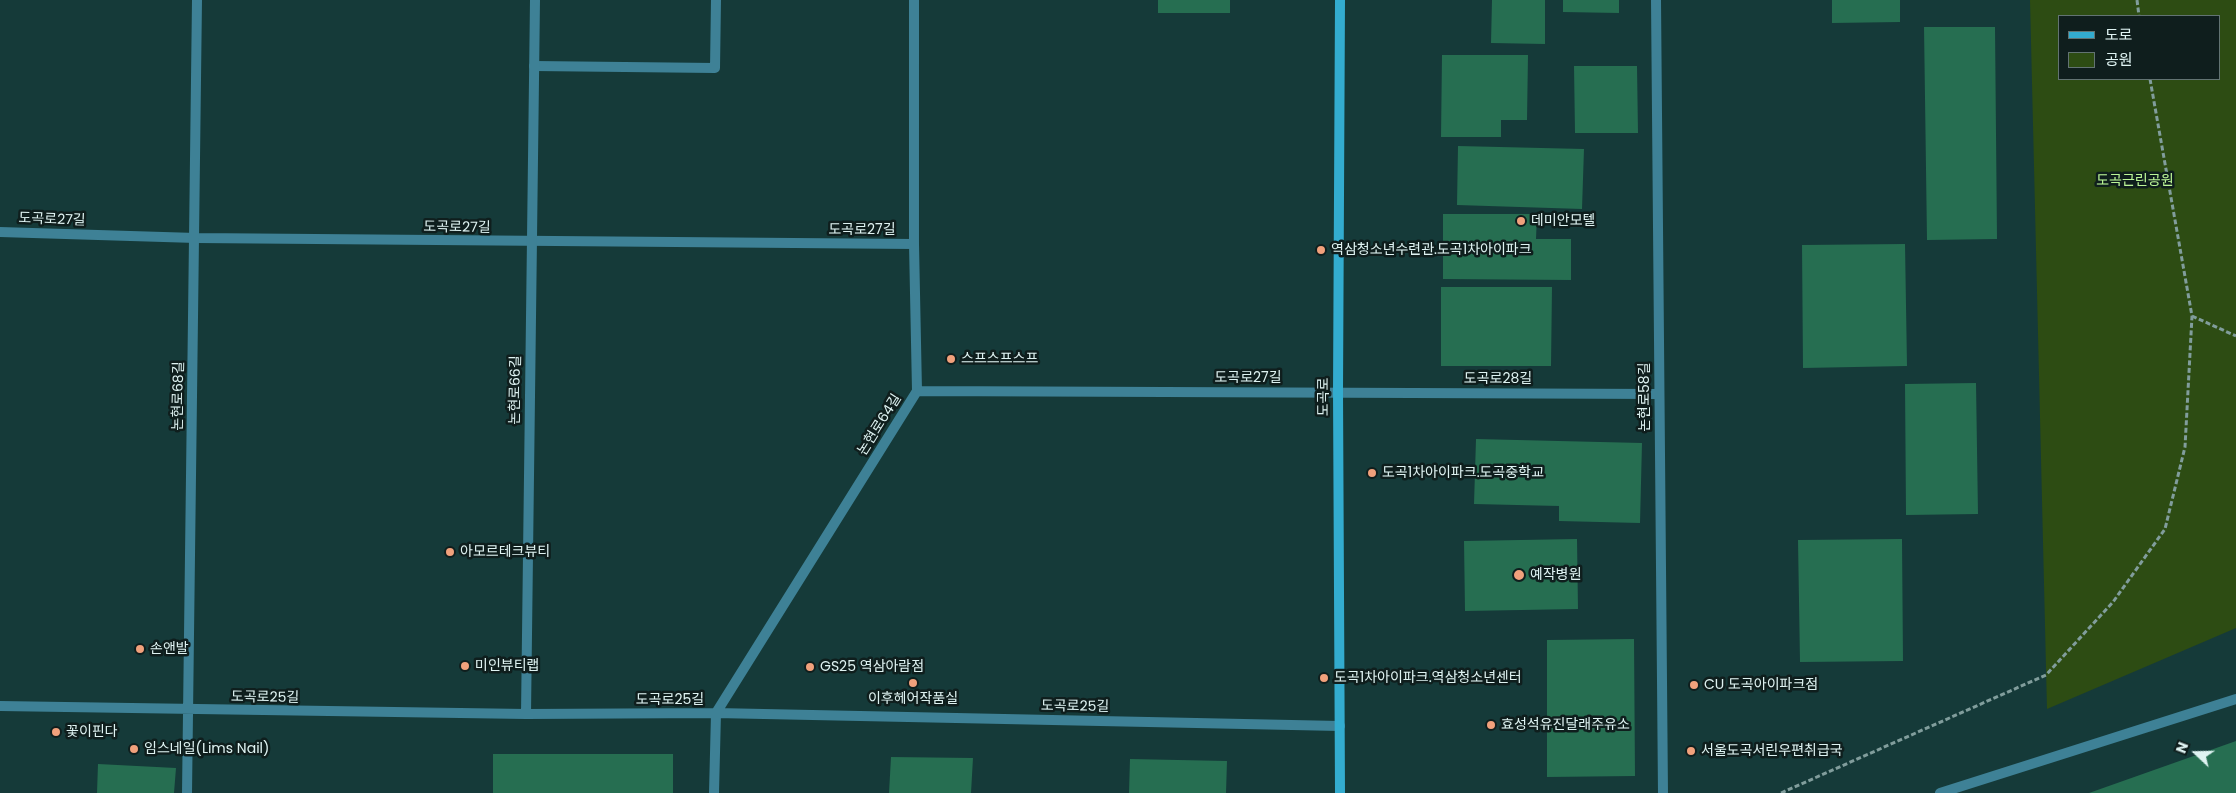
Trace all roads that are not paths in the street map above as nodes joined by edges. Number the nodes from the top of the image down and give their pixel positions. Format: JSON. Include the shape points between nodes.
{"nodes":[{"id":1,"x":197,"y":0,"type":"edge"},
{"id":2,"x":535,"y":0,"type":"edge"},
{"id":3,"x":716,"y":0,"type":"edge"},
{"id":4,"x":914,"y":0,"type":"edge"},
{"id":5,"x":1340,"y":0,"type":"edge"},
{"id":6,"x":1656,"y":0,"type":"edge"},
{"id":7,"x":534,"y":66,"type":"junction"},
{"id":8,"x":0,"y":232,"type":"edge"},
{"id":9,"x":196,"y":238,"type":"junction"},
{"id":10,"x":532,"y":242,"type":"junction"},
{"id":11,"x":914,"y":244,"type":"junction"},
{"id":12,"x":918,"y":391,"type":"junction"},
{"id":13,"x":1338,"y":392,"type":"junction"},
{"id":14,"x":1659,"y":394,"type":"junction"},
{"id":15,"x":2236,"y":699,"type":"edge"},
{"id":16,"x":0,"y":706,"type":"edge"},
{"id":17,"x":187,"y":711,"type":"junction"},
{"id":18,"x":716,"y":713,"type":"junction"},
{"id":19,"x":526,"y":714,"type":"junction"},
{"id":20,"x":1340,"y":726,"type":"junction"},
{"id":21,"x":187,"y":793,"type":"edge"},
{"id":22,"x":714,"y":793,"type":"edge"},
{"id":23,"x":1340,"y":793,"type":"edge"},
{"id":24,"x":1663,"y":793,"type":"edge"},
{"id":25,"x":1940,"y":793,"type":"edge"}],
"edges":[{"from":1,"to":9,"type":"street","name":"논현로68길"},
{"from":2,"to":7,"type":"street","name":"논현로66길"},
{"from":3,"to":7,"type":"street","via":[[715,68]]},
{"from":4,"to":11,"type":"street","name":"논현로64길"},
{"from":5,"to":13,"type":"main road","name":"도곡로"},
{"from":6,"to":14,"type":"street","name":"논현로58길"},
{"from":7,"to":10,"type":"street","name":"논현로66길"},
{"from":8,"to":9,"type":"street","name":"도곡로27길"},
{"from":9,"to":10,"type":"street","name":"도곡로27길"},
{"from":9,"to":17,"type":"street","name":"논현로68길"},
{"from":10,"to":11,"type":"street","name":"도곡로27길"},
{"from":10,"to":19,"type":"street","name":"논현로66길"},
{"from":11,"to":12,"type":"street","name":"논현로64길"},
{"from":12,"to":13,"type":"street","name":"도곡로27길"},
{"from":12,"to":18,"type":"street","name":"논현로64길"},
{"from":13,"to":14,"type":"street","name":"도곡로28길"},
{"from":13,"to":20,"type":"main road","name":"도곡로"},
{"from":14,"to":24,"type":"street","name":"논현로58길"},
{"from":15,"to":25,"type":"street"},
{"from":16,"to":17,"type":"street","name":"도곡로25길"},
{"from":17,"to":19,"type":"street","name":"도곡로25길"},
{"from":17,"to":21,"type":"street","name":"논현로68길"},
{"from":18,"to":19,"type":"street","name":"도곡로25길"},
{"from":18,"to":20,"type":"street","name":"도곡로25길"},
{"from":18,"to":22,"type":"street"},
{"from":20,"to":23,"type":"main road","name":"도곡로"}]}
